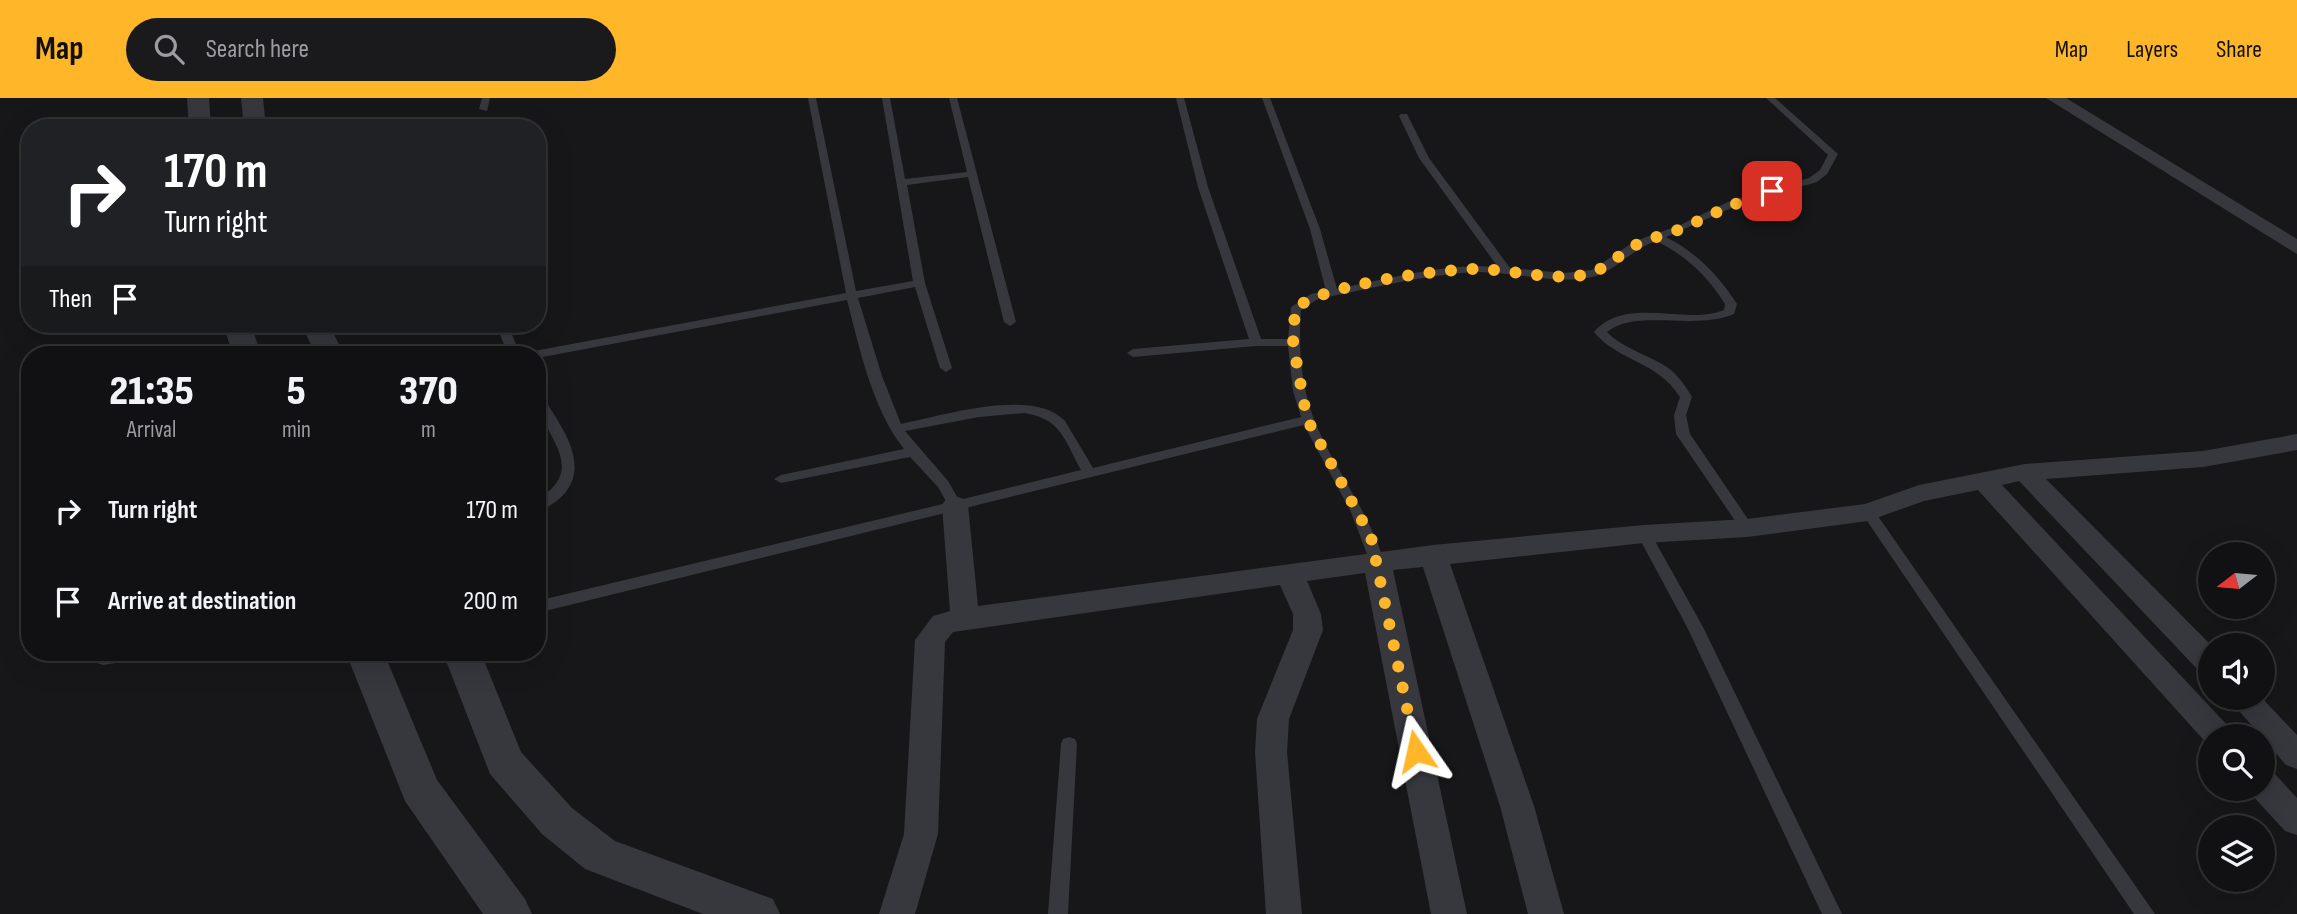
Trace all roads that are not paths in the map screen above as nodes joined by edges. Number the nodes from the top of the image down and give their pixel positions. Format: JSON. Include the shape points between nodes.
{"nodes":[{"id":1,"x":198,"y":98,"type":"edge"},
{"id":2,"x":251,"y":98,"type":"edge"},
{"id":3,"x":486,"y":98,"type":"edge"},
{"id":4,"x":812,"y":98,"type":"edge"},
{"id":5,"x":886,"y":98,"type":"edge"},
{"id":6,"x":953,"y":98,"type":"edge"},
{"id":7,"x":1180,"y":98,"type":"edge"},
{"id":8,"x":1266,"y":98,"type":"edge"},
{"id":9,"x":1770,"y":98,"type":"edge"},
{"id":10,"x":2054,"y":98,"type":"edge"},
{"id":11,"x":484,"y":109,"type":"dead end"},
{"id":12,"x":1404,"y":116,"type":"dead end"},
{"id":13,"x":199,"y":119,"type":"edge"},
{"id":14,"x":254,"y":119,"type":"edge"},
{"id":15,"x":972,"y":174,"type":"junction"},
{"id":16,"x":900,"y":183,"type":"junction"},
{"id":17,"x":1657,"y":237,"type":"junction"},
{"id":18,"x":2297,"y":248,"type":"edge"},
{"id":19,"x":1506,"y":271,"type":"junction"},
{"id":20,"x":919,"y":284,"type":"junction"},
{"id":21,"x":1332,"y":292,"type":"junction"},
{"id":22,"x":851,"y":295,"type":"junction"},
{"id":23,"x":1010,"y":322,"type":"dead end"},
{"id":24,"x":1256,"y":342,"type":"junction"},
{"id":25,"x":1293,"y":343,"type":"junction"},
{"id":26,"x":546,"y":353,"type":"edge"},
{"id":27,"x":1133,"y":353,"type":"dead end"},
{"id":28,"x":946,"y":368,"type":"dead end"},
{"id":29,"x":546,"y":413,"type":"edge"},
{"id":30,"x":1307,"y":419,"type":"junction"},
{"id":31,"x":897,"y":429,"type":"junction"},
{"id":32,"x":2297,"y":442,"type":"edge"},
{"id":33,"x":912,"y":452,"type":"junction"},
{"id":34,"x":2025,"y":472,"type":"junction"},
{"id":35,"x":1089,"y":473,"type":"junction"},
{"id":36,"x":781,"y":479,"type":"dead end"},
{"id":37,"x":1983,"y":480,"type":"junction"},
{"id":38,"x":546,"y":503,"type":"edge"},
{"id":39,"x":955,"y":505,"type":"junction"},
{"id":40,"x":1868,"y":512,"type":"junction"},
{"id":41,"x":1746,"y":528,"type":"junction"},
{"id":42,"x":1644,"y":534,"type":"junction"},
{"id":43,"x":1433,"y":555,"type":"junction"},
{"id":44,"x":1377,"y":562,"type":"junction"},
{"id":45,"x":1290,"y":575,"type":"junction"},
{"id":46,"x":546,"y":605,"type":"edge"},
{"id":47,"x":965,"y":618,"type":"junction"},
{"id":48,"x":2198,"y":651,"type":"edge"},
{"id":49,"x":368,"y":661,"type":"edge"},
{"id":50,"x":465,"y":661,"type":"edge"},
{"id":51,"x":2254,"y":710,"type":"edge"},
{"id":52,"x":2208,"y":724,"type":"edge"},
{"id":53,"x":1069,"y":744,"type":"dead end"},
{"id":54,"x":2297,"y":756,"type":"edge"},
{"id":55,"x":2275,"y":797,"type":"edge"},
{"id":56,"x":2297,"y":821,"type":"edge"},
{"id":57,"x":509,"y":914,"type":"edge"},
{"id":58,"x":757,"y":914,"type":"edge"},
{"id":59,"x":897,"y":914,"type":"edge"},
{"id":60,"x":1058,"y":914,"type":"edge"},
{"id":61,"x":1284,"y":914,"type":"edge"},
{"id":62,"x":1449,"y":914,"type":"edge"},
{"id":63,"x":1546,"y":914,"type":"edge"},
{"id":64,"x":1832,"y":914,"type":"edge"},
{"id":65,"x":2145,"y":914,"type":"edge"}],
"edges":[{"from":1,"to":13,"type":"street"},
{"from":2,"to":14,"type":"street"},
{"from":3,"to":11,"type":"lane"},
{"from":4,"to":22,"type":"lane"},
{"from":5,"to":16,"type":"lane"},
{"from":6,"to":15,"type":"lane"},
{"from":7,"to":24,"type":"lane","via":[[1203,187]]},
{"from":8,"to":21,"type":"lane","via":[[1315,229]]},
{"from":9,"to":17,"type":"lane","via":[[1833,154],[1824,172],[1799,186],[1734,203]]},
{"from":10,"to":18,"type":"street"},
{"from":12,"to":19,"type":"lane","via":[[1424,158]]},
{"from":15,"to":16,"type":"lane"},
{"from":15,"to":23,"type":"lane"},
{"from":16,"to":20,"type":"lane"},
{"from":17,"to":19,"type":"lane","via":[[1639,243],[1595,273],[1564,276]]},
{"from":17,"to":41,"type":"lane","via":[[1677,247],[1714,278],[1731,304],[1730,312],[1706,319],[1635,318],[1600,332],[1647,358],[1682,387],[1686,397],[1680,415],[1683,434]]},
{"from":19,"to":21,"type":"lane","via":[[1446,272]]},
{"from":20,"to":22,"type":"lane"},
{"from":20,"to":28,"type":"lane"},
{"from":21,"to":25,"type":"lane","via":[[1295,309]]},
{"from":22,"to":26,"type":"lane"},
{"from":22,"to":31,"type":"lane"},
{"from":24,"to":25,"type":"lane"},
{"from":24,"to":27,"type":"lane"},
{"from":25,"to":30,"type":"lane"},
{"from":29,"to":38,"type":"lane","via":[[566,447],[571,472],[564,489]]},
{"from":30,"to":35,"type":"lane"},
{"from":30,"to":44,"type":"lane","via":[[1365,525]]},
{"from":31,"to":33,"type":"lane"},
{"from":31,"to":35,"type":"lane","via":[[999,411],[1035,410],[1057,419]]},
{"from":32,"to":34,"type":"street","via":[[2203,459]]},
{"from":33,"to":36,"type":"lane"},
{"from":33,"to":39,"type":"lane","via":[[944,485]]},
{"from":34,"to":37,"type":"street"},
{"from":34,"to":48,"type":"street"},
{"from":35,"to":39,"type":"lane"},
{"from":37,"to":40,"type":"street","via":[[1919,494]]},
{"from":37,"to":52,"type":"street"},
{"from":39,"to":46,"type":"lane"},
{"from":39,"to":47,"type":"street"},
{"from":40,"to":41,"type":"street"},
{"from":40,"to":65,"type":"lane"},
{"from":41,"to":42,"type":"street"},
{"from":42,"to":43,"type":"street"},
{"from":42,"to":64,"type":"lane","via":[[1695,627]]},
{"from":43,"to":44,"type":"street"},
{"from":43,"to":63,"type":"street","via":[[1517,806]]},
{"from":44,"to":45,"type":"street"},
{"from":44,"to":62,"type":"street"},
{"from":45,"to":47,"type":"street"},
{"from":45,"to":61,"type":"street","via":[[1307,614],[1308,630],[1273,719],[1271,752]]},
{"from":47,"to":59,"type":"street","via":[[943,624],[930,640],[920,834]]},
{"from":49,"to":57,"type":"street","via":[[420,789]]},
{"from":50,"to":58,"type":"street","via":[[504,762],[557,821],[600,855]]},
{"from":51,"to":54,"type":"street"},
{"from":53,"to":60,"type":"lane"},
{"from":55,"to":56,"type":"street"}]}
